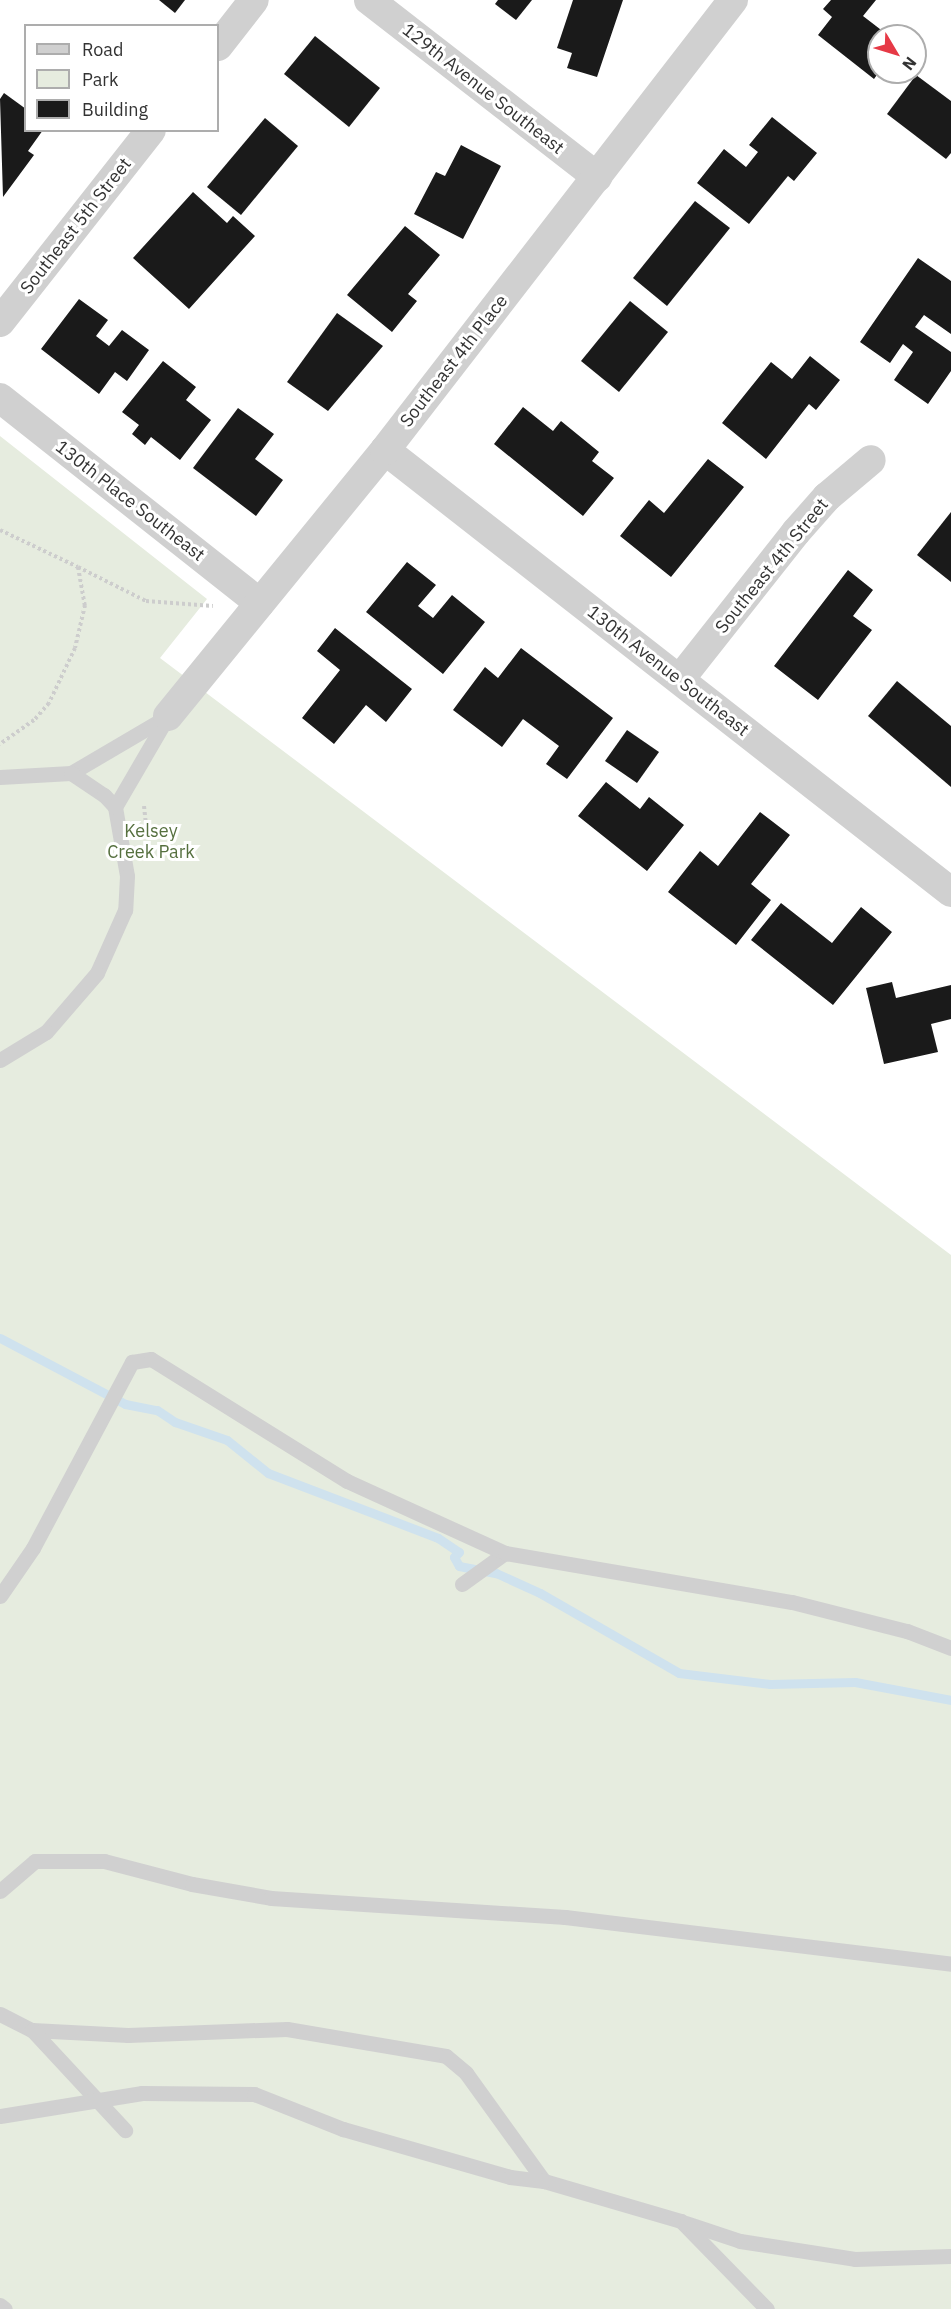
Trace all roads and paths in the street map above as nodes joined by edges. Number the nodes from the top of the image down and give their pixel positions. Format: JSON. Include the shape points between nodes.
{"nodes":[{"id":1,"x":254,"y":0,"type":"edge"},
{"id":2,"x":369,"y":0,"type":"edge"},
{"id":3,"x":733,"y":0,"type":"edge"},
{"id":4,"x":219,"y":45,"type":"edge"},
{"id":5,"x":149,"y":132,"type":"edge"},
{"id":6,"x":597,"y":177,"type":"junction"},
{"id":7,"x":0,"y":322,"type":"edge"},
{"id":8,"x":0,"y":398,"type":"edge"},
{"id":9,"x":385,"y":450,"type":"junction"},
{"id":10,"x":871,"y":460,"type":"dead end"},
{"id":11,"x":0,"y":530,"type":"edge"},
{"id":12,"x":78,"y":567,"type":"junction"},
{"id":13,"x":260,"y":603,"type":"junction"},
{"id":14,"x":222,"y":607,"type":"dead end"},
{"id":15,"x":680,"y":680,"type":"junction"},
{"id":16,"x":168,"y":716,"type":"junction"},
{"id":17,"x":0,"y":744,"type":"edge"},
{"id":18,"x":71,"y":773,"type":"junction"},
{"id":19,"x":0,"y":777,"type":"edge"},
{"id":20,"x":115,"y":807,"type":"junction"},
{"id":21,"x":951,"y":892,"type":"edge"},
{"id":22,"x":0,"y":1060,"type":"edge"},
{"id":23,"x":505,"y":1553,"type":"junction"},
{"id":24,"x":462,"y":1584,"type":"dead end"},
{"id":25,"x":0,"y":1596,"type":"edge"},
{"id":26,"x":951,"y":1648,"type":"edge"},
{"id":27,"x":0,"y":1891,"type":"edge"},
{"id":28,"x":951,"y":1964,"type":"edge"},
{"id":29,"x":0,"y":2014,"type":"edge"},
{"id":30,"x":32,"y":2030,"type":"junction"},
{"id":31,"x":98,"y":2103,"type":"junction"},
{"id":32,"x":0,"y":2116,"type":"edge"},
{"id":33,"x":124,"y":2130,"type":"dead end"},
{"id":34,"x":544,"y":2181,"type":"junction"},
{"id":35,"x":681,"y":2221,"type":"junction"},
{"id":36,"x":951,"y":2256,"type":"edge"},
{"id":37,"x":0,"y":2305,"type":"edge"},
{"id":38,"x":5,"y":2309,"type":"edge"},
{"id":39,"x":767,"y":2309,"type":"edge"}],
"edges":[{"from":1,"to":4,"type":"street"},
{"from":2,"to":6,"type":"street","name":"129th Avenue Southeast"},
{"from":3,"to":6,"type":"street","name":"Southeast 4th Place"},
{"from":5,"to":7,"type":"street","name":"Southeast 5th Street"},
{"from":6,"to":9,"type":"street","name":"Southeast 4th Place"},
{"from":8,"to":13,"type":"street","name":"130th Place Southeast"},
{"from":9,"to":13,"type":"street","name":"Southeast 4th Place"},
{"from":9,"to":15,"type":"street","name":"130th Avenue Southeast"},
{"from":10,"to":15,"type":"street","name":"Southeast 4th Street","via":[[827,497],[796,532]]},
{"from":11,"to":12,"type":"path"},
{"from":12,"to":14,"type":"path","via":[[146,601]]},
{"from":12,"to":17,"type":"path","via":[[85,605],[83,623],[63,679],[34,720]]},
{"from":13,"to":16,"type":"street","name":"Southeast 4th Place"},
{"from":15,"to":21,"type":"street","name":"130th Avenue Southeast"},
{"from":16,"to":18,"type":"lane"},
{"from":16,"to":20,"type":"lane"},
{"from":18,"to":19,"type":"lane"},
{"from":18,"to":20,"type":"lane","via":[[88,782]]},
{"from":20,"to":22,"type":"lane","via":[[127,876],[125,910],[113,944],[65,1014],[26,1048]]},
{"from":23,"to":24,"type":"lane"},
{"from":23,"to":25,"type":"lane","via":[[337,1475],[151,1359],[132,1362],[33,1548]]},
{"from":23,"to":26,"type":"lane","via":[[792,1602],[907,1631]]},
{"from":27,"to":28,"type":"lane","via":[[35,1862],[104,1861],[192,1884],[271,1898],[576,1918]]},
{"from":29,"to":30,"type":"lane"},
{"from":30,"to":31,"type":"lane"},
{"from":30,"to":34,"type":"lane","via":[[128,2035],[287,2029],[446,2056],[466,2073]]},
{"from":31,"to":32,"type":"lane"},
{"from":31,"to":33,"type":"lane"},
{"from":31,"to":34,"type":"lane","via":[[142,2093],[254,2094],[344,2129],[510,2177]]},
{"from":34,"to":35,"type":"lane"},
{"from":35,"to":36,"type":"lane","via":[[740,2241],[855,2259]]},
{"from":35,"to":39,"type":"lane"},
{"from":37,"to":38,"type":"lane"}]}
